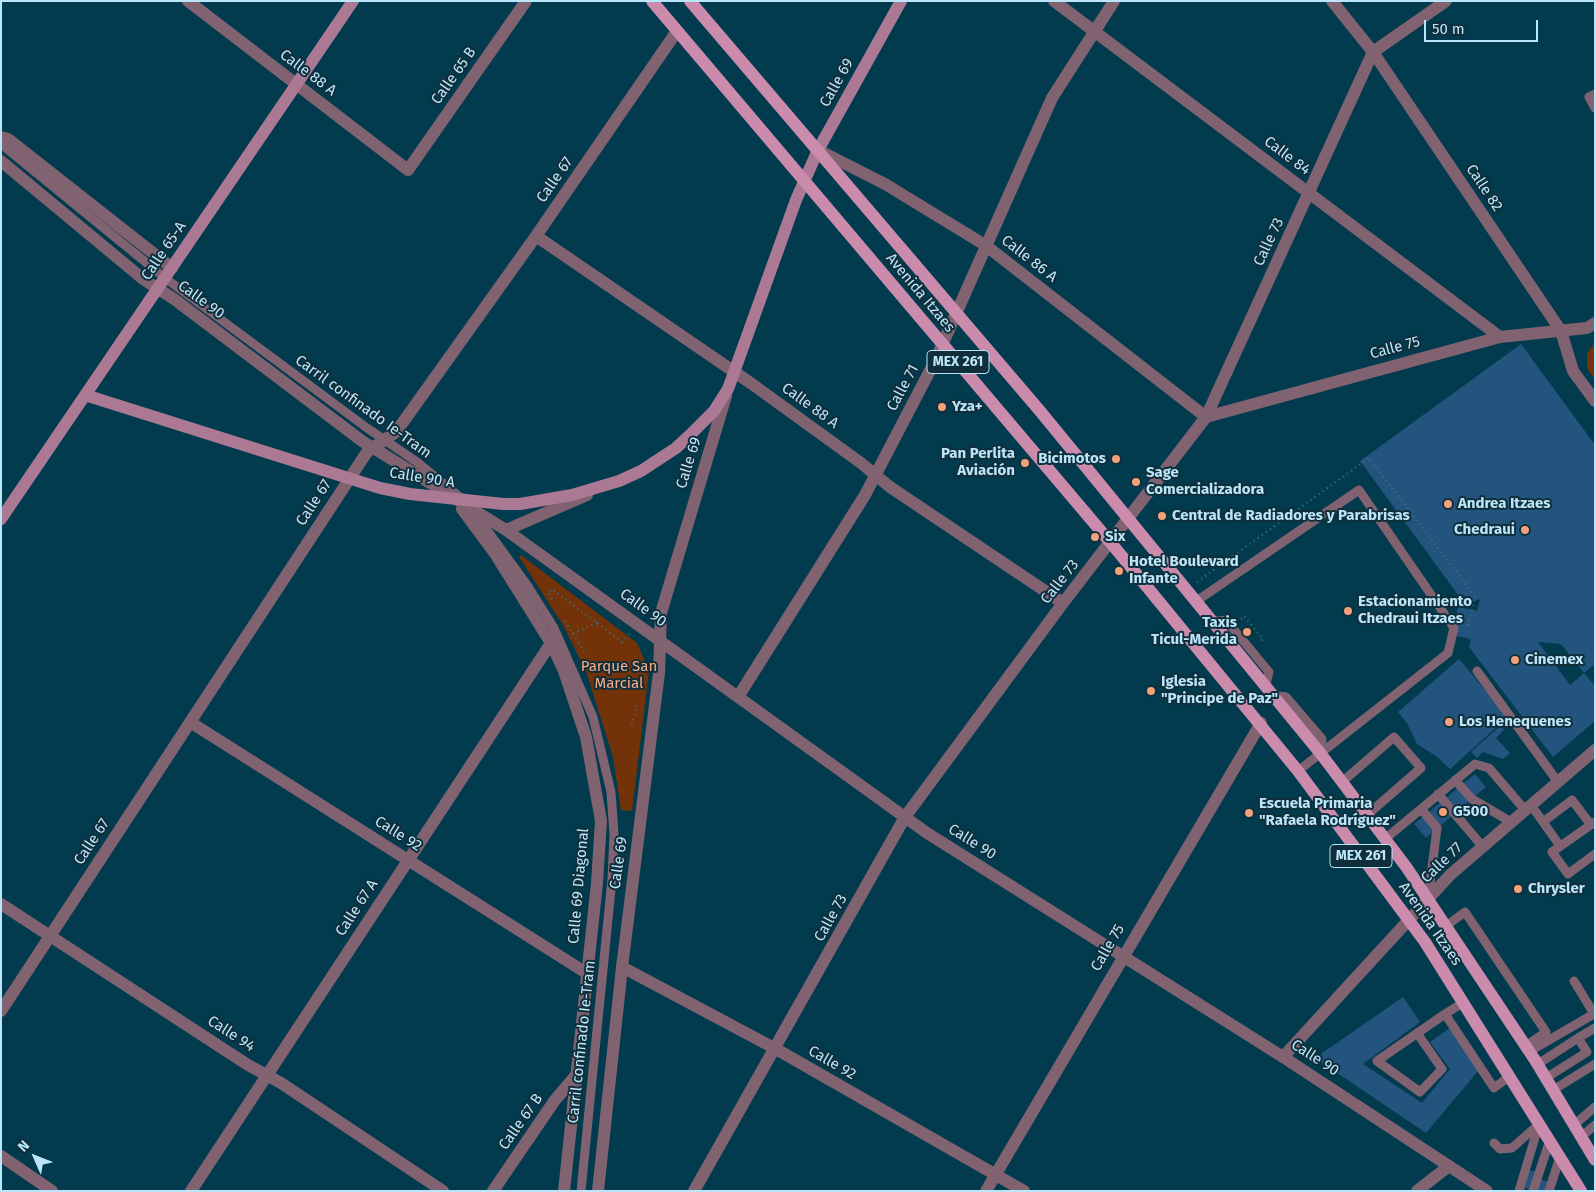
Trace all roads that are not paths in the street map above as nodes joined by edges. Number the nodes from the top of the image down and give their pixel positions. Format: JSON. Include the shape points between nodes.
{"nodes":[{"id":1,"x":188,"y":1,"type":"edge"},
{"id":2,"x":353,"y":1,"type":"edge"},
{"id":3,"x":526,"y":1,"type":"edge"},
{"id":4,"x":652,"y":1,"type":"edge"},
{"id":5,"x":901,"y":1,"type":"edge"},
{"id":6,"x":1054,"y":1,"type":"edge"},
{"id":7,"x":1114,"y":1,"type":"edge"},
{"id":8,"x":1332,"y":1,"type":"edge"},
{"id":9,"x":1446,"y":1,"type":"edge"},
{"id":10,"x":693,"y":3,"type":"edge"},
{"id":11,"x":1094,"y":30,"type":"junction"},
{"id":12,"x":677,"y":31,"type":"junction"},
{"id":13,"x":1373,"y":52,"type":"junction"},
{"id":14,"x":297,"y":85,"type":"junction"},
{"id":15,"x":1595,"y":94,"type":"edge"},
{"id":16,"x":1595,"y":108,"type":"edge"},
{"id":17,"x":1,"y":137,"type":"edge"},
{"id":18,"x":1,"y":144,"type":"edge"},
{"id":19,"x":818,"y":150,"type":"junction"},
{"id":20,"x":1,"y":162,"type":"edge"},
{"id":21,"x":408,"y":170,"type":"joint"},
{"id":22,"x":804,"y":181,"type":"junction"},
{"id":23,"x":1309,"y":194,"type":"junction"},
{"id":24,"x":536,"y":236,"type":"junction"},
{"id":25,"x":985,"y":245,"type":"junction"},
{"id":26,"x":168,"y":273,"type":"junction"},
{"id":27,"x":158,"y":289,"type":"junction"},
{"id":28,"x":957,"y":313,"type":"junction"},
{"id":29,"x":1595,"y":323,"type":"edge"},
{"id":30,"x":1561,"y":331,"type":"junction"},
{"id":31,"x":1500,"y":337,"type":"junction"},
{"id":32,"x":943,"y":344,"type":"junction"},
{"id":33,"x":734,"y":372,"type":"junction"},
{"id":34,"x":728,"y":389,"type":"junction"},
{"id":35,"x":86,"y":395,"type":"junction"},
{"id":36,"x":1595,"y":401,"type":"edge"},
{"id":37,"x":1206,"y":417,"type":"junction"},
{"id":38,"x":384,"y":440,"type":"junction"},
{"id":39,"x":368,"y":447,"type":"junction"},
{"id":40,"x":875,"y":475,"type":"junction"},
{"id":41,"x":350,"y":478,"type":"junction"},
{"id":42,"x":619,"y":481,"type":"junction"},
{"id":43,"x":463,"y":504,"type":"junction"},
{"id":44,"x":1,"y":519,"type":"edge"},
{"id":45,"x":1128,"y":520,"type":"junction"},
{"id":46,"x":506,"y":530,"type":"junction"},
{"id":47,"x":1111,"y":543,"type":"junction"},
{"id":48,"x":1196,"y":602,"type":"junction"},
{"id":49,"x":1063,"y":603,"type":"junction"},
{"id":50,"x":662,"y":642,"type":"junction"},
{"id":51,"x":551,"y":643,"type":"junction"},
{"id":52,"x":1477,"y":671,"type":"dead end"},
{"id":53,"x":738,"y":697,"type":"junction"},
{"id":54,"x":190,"y":722,"type":"junction"},
{"id":55,"x":1261,"y":723,"type":"junction"},
{"id":56,"x":1595,"y":750,"type":"edge"},
{"id":57,"x":1320,"y":754,"type":"junction"},
{"id":58,"x":1298,"y":771,"type":"junction"},
{"id":59,"x":1455,"y":780,"type":"junction"},
{"id":60,"x":1342,"y":782,"type":"junction"},
{"id":61,"x":1558,"y":782,"type":"junction"},
{"id":62,"x":1438,"y":794,"type":"junction"},
{"id":63,"x":1528,"y":807,"type":"junction"},
{"id":64,"x":1421,"y":809,"type":"junction"},
{"id":65,"x":1367,"y":815,"type":"junction"},
{"id":66,"x":905,"y":817,"type":"junction"},
{"id":67,"x":1512,"y":822,"type":"junction"},
{"id":68,"x":1543,"y":822,"type":"junction"},
{"id":69,"x":1593,"y":824,"type":"edge"},
{"id":70,"x":1385,"y":839,"type":"junction"},
{"id":71,"x":1560,"y":846,"type":"junction"},
{"id":72,"x":1483,"y":847,"type":"junction"},
{"id":73,"x":1595,"y":854,"type":"edge"},
{"id":74,"x":408,"y":860,"type":"junction"},
{"id":75,"x":1428,"y":899,"type":"junction"},
{"id":76,"x":1,"y":904,"type":"edge"},
{"id":77,"x":1409,"y":920,"type":"junction"},
{"id":78,"x":1446,"y":926,"type":"junction"},
{"id":79,"x":50,"y":936,"type":"junction"},
{"id":80,"x":1122,"y":956,"type":"junction"},
{"id":81,"x":622,"y":967,"type":"junction"},
{"id":82,"x":588,"y":974,"type":"junction"},
{"id":83,"x":1574,"y":982,"type":"dead end"},
{"id":84,"x":1464,"y":1002,"type":"junction"},
{"id":85,"x":1,"y":1011,"type":"edge"},
{"id":86,"x":1445,"y":1014,"type":"junction"},
{"id":87,"x":1595,"y":1028,"type":"edge"},
{"id":88,"x":1417,"y":1033,"type":"junction"},
{"id":89,"x":1578,"y":1038,"type":"junction"},
{"id":90,"x":1528,"y":1048,"type":"junction"},
{"id":91,"x":776,"y":1049,"type":"junction"},
{"id":92,"x":1283,"y":1057,"type":"junction"},
{"id":93,"x":1538,"y":1064,"type":"junction"},
{"id":94,"x":1595,"y":1064,"type":"edge"},
{"id":95,"x":578,"y":1074,"type":"junction"},
{"id":96,"x":267,"y":1075,"type":"junction"},
{"id":97,"x":1510,"y":1076,"type":"junction"},
{"id":98,"x":1546,"y":1078,"type":"junction"},
{"id":99,"x":1553,"y":1090,"type":"junction"},
{"id":100,"x":1595,"y":1107,"type":"edge"},
{"id":101,"x":1540,"y":1124,"type":"junction"},
{"id":102,"x":1574,"y":1125,"type":"junction"},
{"id":103,"x":1595,"y":1125,"type":"edge"},
{"id":104,"x":1581,"y":1137,"type":"junction"},
{"id":105,"x":1550,"y":1140,"type":"junction"},
{"id":106,"x":1494,"y":1143,"type":"dead end"},
{"id":107,"x":1593,"y":1152,"type":"edge"},
{"id":108,"x":1,"y":1156,"type":"edge"},
{"id":109,"x":1560,"y":1157,"type":"junction"},
{"id":110,"x":1449,"y":1166,"type":"junction"},
{"id":111,"x":995,"y":1174,"type":"junction"},
{"id":112,"x":52,"y":1191,"type":"edge"},
{"id":113,"x":191,"y":1191,"type":"edge"},
{"id":114,"x":443,"y":1191,"type":"edge"},
{"id":115,"x":493,"y":1191,"type":"edge"},
{"id":116,"x":564,"y":1191,"type":"edge"},
{"id":117,"x":581,"y":1191,"type":"edge"},
{"id":118,"x":598,"y":1191,"type":"edge"},
{"id":119,"x":694,"y":1191,"type":"edge"},
{"id":120,"x":986,"y":1191,"type":"edge"},
{"id":121,"x":1024,"y":1191,"type":"edge"},
{"id":122,"x":1417,"y":1191,"type":"edge"},
{"id":123,"x":1487,"y":1191,"type":"edge"},
{"id":124,"x":1519,"y":1191,"type":"edge"},
{"id":125,"x":1533,"y":1191,"type":"edge"},
{"id":126,"x":1549,"y":1191,"type":"edge"},
{"id":127,"x":1581,"y":1191,"type":"edge"}],
"edges":[{"from":1,"to":14,"type":"street","name":"Calle 88 A"},
{"from":2,"to":14,"type":"main road","name":"Calle 65-A"},
{"from":3,"to":21,"type":"street","name":"Calle 65 B"},
{"from":4,"to":12,"type":"main road","name":"Avenida Itzaes","number":"MEX 261"},
{"from":5,"to":19,"type":"main road","name":"Calle 69"},
{"from":6,"to":11,"type":"street","name":"Calle 84"},
{"from":7,"to":11,"type":"street","name":"Calle 71"},
{"from":8,"to":13,"type":"street","name":"Calle 82"},
{"from":9,"to":13,"type":"street"},
{"from":10,"to":19,"type":"main road","name":"Avenida Itzaes","number":"MEX 261"},
{"from":11,"to":23,"type":"street","name":"Calle 84"},
{"from":11,"to":25,"type":"street","name":"Calle 71","via":[[1052,98]]},
{"from":12,"to":22,"type":"main road","name":"Avenida Itzaes","number":"MEX 261"},
{"from":12,"to":24,"type":"street","name":"Calle 67"},
{"from":13,"to":23,"type":"street","name":"Calle 73"},
{"from":13,"to":30,"type":"street","name":"Calle 82"},
{"from":14,"to":21,"type":"street","name":"Calle 88 A"},
{"from":14,"to":26,"type":"main road","name":"Calle 65-A"},
{"from":15,"to":16,"type":"lane","via":[[1589,97]]},
{"from":17,"to":26,"type":"street","name":"Calle 90","via":[[8,139]]},
{"from":18,"to":26,"type":"lane","name":"Carril confinado Ie-Tram"},
{"from":19,"to":22,"type":"main road","name":"Calle 69"},
{"from":19,"to":25,"type":"street","name":"Calle 86 A","via":[[885,184]]},
{"from":19,"to":28,"type":"main road","name":"Avenida Itzaes","number":"MEX 261"},
{"from":20,"to":27,"type":"street","name":"Calle 90"},
{"from":22,"to":32,"type":"main road","name":"Avenida Itzaes","number":"MEX 261"},
{"from":22,"to":33,"type":"main road","name":"Calle 69"},
{"from":23,"to":31,"type":"street","name":"Calle 84"},
{"from":23,"to":37,"type":"street","name":"Calle 73"},
{"from":24,"to":33,"type":"street","name":"Calle 88 A"},
{"from":24,"to":38,"type":"street","name":"Calle 67","via":[[396,432]]},
{"from":25,"to":28,"type":"street","name":"Calle 71"},
{"from":25,"to":37,"type":"street","name":"Calle 86 A"},
{"from":26,"to":27,"type":"main road","name":"Calle 65-A"},
{"from":26,"to":38,"type":"lane","name":"Carril confinado Ie-Tram"},
{"from":27,"to":35,"type":"main road","name":"Calle 65-A"},
{"from":27,"to":39,"type":"street","name":"Calle 90"},
{"from":28,"to":32,"type":"street","name":"Calle 71"},
{"from":28,"to":45,"type":"main road","name":"Avenida Itzaes","number":"MEX 261"},
{"from":29,"to":30,"type":"street","name":"Calle 75","via":[[1587,328]]},
{"from":30,"to":31,"type":"street","name":"Calle 75"},
{"from":30,"to":36,"type":"street","name":"Calle 82","via":[[1573,371]]},
{"from":31,"to":37,"type":"street","name":"Calle 75"},
{"from":32,"to":40,"type":"street","name":"Calle 71"},
{"from":32,"to":47,"type":"main road","name":"Avenida Itzaes","number":"MEX 261"},
{"from":33,"to":34,"type":"main road","name":"Calle 69"},
{"from":33,"to":40,"type":"street","name":"Calle 88 A"},
{"from":34,"to":42,"type":"main road","name":"Calle 90 A","via":[[702,423],[676,448]]},
{"from":34,"to":50,"type":"street","name":"Calle 69","via":[[661,613]]},
{"from":35,"to":41,"type":"main road","name":"Calle 90 A"},
{"from":35,"to":44,"type":"main road","name":"Calle 65-A"},
{"from":37,"to":45,"type":"street","name":"Calle 73"},
{"from":38,"to":39,"type":"street","name":"Calle 67"},
{"from":38,"to":43,"type":"lane","name":"Carril confinado Ie-Tram","via":[[439,478]]},
{"from":39,"to":41,"type":"street","name":"Calle 67"},
{"from":39,"to":43,"type":"street","name":"Calle 90"},
{"from":40,"to":49,"type":"street","name":"Calle 88 A"},
{"from":40,"to":53,"type":"street","name":"Calle 71"},
{"from":41,"to":43,"type":"main road","name":"Calle 90 A","via":[[380,488]]},
{"from":41,"to":54,"type":"street","name":"Calle 67"},
{"from":42,"to":43,"type":"main road","name":"Calle 90 A","via":[[572,495],[520,504]]},
{"from":42,"to":46,"type":"street"},
{"from":43,"to":46,"type":"street","name":"Calle 90"},
{"from":43,"to":51,"type":"street","name":"Calle 69 Diagonal"},
{"from":43,"to":117,"type":"lane","name":"Carril confinado Ie-Tram","via":[[507,555],[554,628],[593,718],[610,785],[613,869]]},
{"from":45,"to":47,"type":"street","name":"Calle 73"},
{"from":45,"to":48,"type":"main road","name":"Avenida Itzaes","number":"MEX 261"},
{"from":46,"to":50,"type":"street","name":"Calle 90"},
{"from":47,"to":49,"type":"street","name":"Calle 73"},
{"from":47,"to":55,"type":"main road","name":"Avenida Itzaes","number":"MEX 261"},
{"from":48,"to":57,"type":"main road","name":"Avenida Itzaes","number":"MEX 261"},
{"from":48,"to":57,"type":"lane","via":[[1359,490],[1454,628],[1448,653]]},
{"from":49,"to":66,"type":"street","name":"Calle 73"},
{"from":50,"to":53,"type":"street","name":"Calle 90"},
{"from":50,"to":81,"type":"street","name":"Calle 69"},
{"from":51,"to":74,"type":"street","name":"Calle 67 A"},
{"from":51,"to":82,"type":"street","name":"Calle 69 Diagonal","via":[[586,737],[599,801],[600,850]]},
{"from":52,"to":61,"type":"lane"},
{"from":53,"to":66,"type":"street","name":"Calle 90"},
{"from":54,"to":74,"type":"street","name":"Calle 92"},
{"from":54,"to":79,"type":"street","name":"Calle 67"},
{"from":55,"to":58,"type":"main road","name":"Avenida Itzaes","number":"MEX 261"},
{"from":55,"to":80,"type":"street","name":"Calle 75"},
{"from":56,"to":61,"type":"street","name":"Calle 77"},
{"from":57,"to":58,"type":"lane"},
{"from":57,"to":60,"type":"main road","name":"Avenida Itzaes","number":"MEX 261"},
{"from":58,"to":77,"type":"main road","name":"Avenida Itzaes","number":"MEX 261"},
{"from":59,"to":62,"type":"lane"},
{"from":59,"to":63,"type":"lane","via":[[1475,764],[1489,768]]},
{"from":59,"to":67,"type":"lane","via":[[1472,799]]},
{"from":60,"to":65,"type":"main road","name":"Avenida Itzaes","number":"MEX 261"},
{"from":60,"to":65,"type":"lane","via":[[1394,737],[1421,768]]},
{"from":61,"to":63,"type":"street","name":"Calle 77"},
{"from":62,"to":64,"type":"lane"},
{"from":62,"to":72,"type":"lane"},
{"from":63,"to":67,"type":"street","name":"Calle 77"},
{"from":63,"to":68,"type":"lane"},
{"from":64,"to":70,"type":"lane"},
{"from":64,"to":75,"type":"lane","via":[[1437,828]]},
{"from":65,"to":70,"type":"main road","name":"Avenida Itzaes","number":"MEX 261"},
{"from":66,"to":80,"type":"street","name":"Calle 90"},
{"from":66,"to":91,"type":"street","name":"Calle 73"},
{"from":67,"to":72,"type":"street","name":"Calle 77"},
{"from":68,"to":69,"type":"lane","via":[[1572,800]]},
{"from":68,"to":71,"type":"lane"},
{"from":69,"to":71,"type":"lane"},
{"from":70,"to":75,"type":"main road","name":"Avenida Itzaes","number":"MEX 261"},
{"from":71,"to":73,"type":"lane","via":[[1552,852],[1568,874]]},
{"from":72,"to":75,"type":"street","name":"Calle 77"},
{"from":74,"to":82,"type":"street","name":"Calle 92"},
{"from":74,"to":96,"type":"street","name":"Calle 67 A"},
{"from":75,"to":77,"type":"street","name":"Calle 77"},
{"from":75,"to":78,"type":"main road","name":"Avenida Itzaes","number":"MEX 261"},
{"from":76,"to":79,"type":"street","name":"Calle 94"},
{"from":77,"to":84,"type":"main road","name":"Avenida Itzaes","number":"MEX 261"},
{"from":77,"to":92,"type":"street","name":"Calle 77"},
{"from":78,"to":90,"type":"main road","name":"Avenida Itzaes","number":"MEX 261"},
{"from":78,"to":90,"type":"lane","via":[[1465,912],[1546,1032]]},
{"from":79,"to":85,"type":"street","name":"Calle 67"},
{"from":79,"to":96,"type":"street","name":"Calle 94"},
{"from":80,"to":92,"type":"street","name":"Calle 90"},
{"from":80,"to":111,"type":"street","name":"Calle 75"},
{"from":81,"to":91,"type":"street","name":"Calle 92"},
{"from":81,"to":118,"type":"street","name":"Calle 69"},
{"from":82,"to":95,"type":"street","name":"Calle 69 Diagonal"},
{"from":83,"to":90,"type":"lane","via":[[1594,1014]]},
{"from":84,"to":86,"type":"lane"},
{"from":84,"to":97,"type":"main road","name":"Avenida Itzaes","number":"MEX 261"},
{"from":86,"to":88,"type":"lane"},
{"from":86,"to":97,"type":"lane","via":[[1494,1088]]},
{"from":87,"to":89,"type":"lane"},
{"from":88,"to":88,"type":"lane","via":[[1377,1061],[1420,1092],[1442,1068]]},
{"from":89,"to":93,"type":"lane"},
{"from":89,"to":98,"type":"lane","via":[[1587,1052]]},
{"from":90,"to":93,"type":"main road","name":"Avenida Itzaes","number":"MEX 261"},
{"from":91,"to":111,"type":"street","name":"Calle 92"},
{"from":91,"to":119,"type":"street","name":"Calle 73"},
{"from":92,"to":110,"type":"street","name":"Calle 90"},
{"from":93,"to":98,"type":"main road","name":"Avenida Itzaes","number":"MEX 261"},
{"from":94,"to":99,"type":"lane"},
{"from":95,"to":115,"type":"street","name":"Calle 67 B","via":[[555,1100]]},
{"from":95,"to":116,"type":"street","name":"Calle 69 Diagonal"},
{"from":96,"to":113,"type":"street","name":"Calle 67 A"},
{"from":96,"to":114,"type":"street","name":"Calle 94"},
{"from":97,"to":101,"type":"main road","name":"Avenida Itzaes","number":"MEX 261"},
{"from":98,"to":99,"type":"main road","name":"Avenida Itzaes","number":"MEX 261"},
{"from":99,"to":102,"type":"main road","name":"Avenida Itzaes","number":"MEX 261"},
{"from":100,"to":102,"type":"lane"},
{"from":101,"to":105,"type":"main road","name":"Avenida Itzaes","number":"MEX 261"},
{"from":101,"to":106,"type":"lane","via":[[1512,1148],[1500,1149]]},
{"from":101,"to":124,"type":"lane"},
{"from":102,"to":104,"type":"main road","name":"Avenida Itzaes","number":"MEX 261"},
{"from":103,"to":104,"type":"lane"},
{"from":104,"to":107,"type":"main road","name":"Avenida Itzaes","number":"MEX 261"},
{"from":105,"to":109,"type":"main road","name":"Avenida Itzaes","number":"MEX 261"},
{"from":105,"to":125,"type":"lane"},
{"from":108,"to":112,"type":"street"},
{"from":109,"to":126,"type":"lane"},
{"from":109,"to":127,"type":"main road","name":"Avenida Itzaes","number":"MEX 261"},
{"from":110,"to":122,"type":"street"},
{"from":110,"to":123,"type":"street","name":"Calle 90"},
{"from":111,"to":120,"type":"street","name":"Calle 75"},
{"from":111,"to":121,"type":"street","name":"Calle 92"}]}
